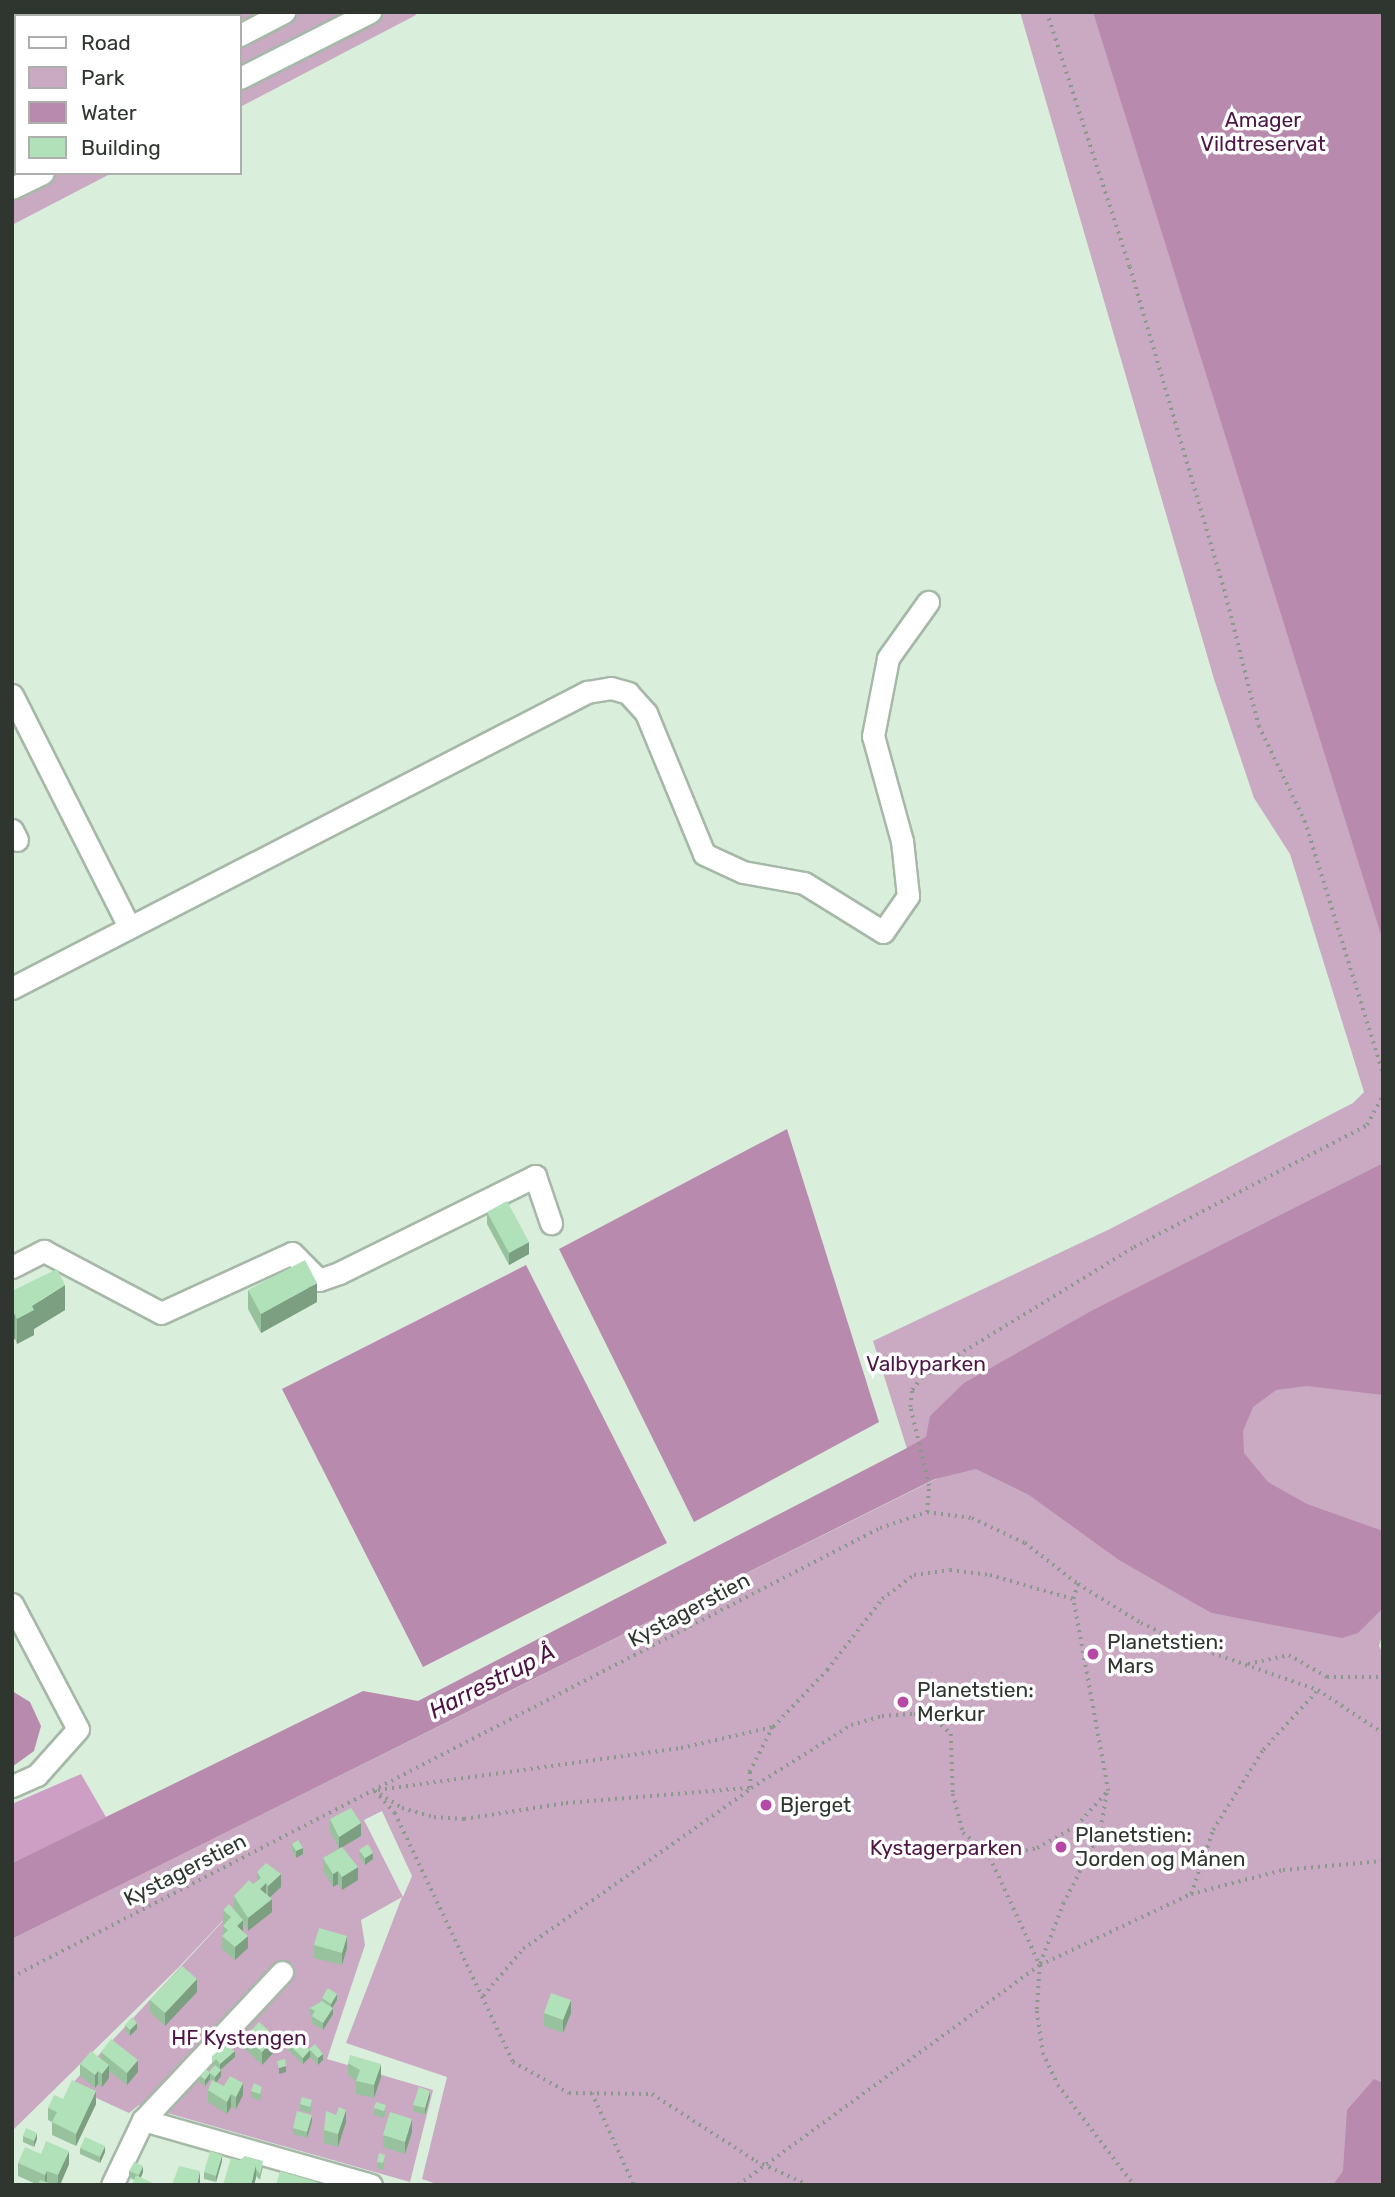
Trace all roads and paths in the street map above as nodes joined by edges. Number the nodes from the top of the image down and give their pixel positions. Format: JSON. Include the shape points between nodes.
{"nodes":[{"id":1,"x":284,"y":12,"type":"edge"},
{"id":2,"x":370,"y":12,"type":"edge"},
{"id":3,"x":1047,"y":12,"type":"edge"},
{"id":4,"x":242,"y":34,"type":"edge"},
{"id":5,"x":242,"y":74,"type":"edge"},
{"id":6,"x":39,"y":175,"type":"edge"},
{"id":7,"x":12,"y":188,"type":"edge"},
{"id":8,"x":928,"y":602,"type":"dead end"},
{"id":9,"x":12,"y":695,"type":"edge"},
{"id":10,"x":129,"y":927,"type":"junction"},
{"id":11,"x":12,"y":988,"type":"edge"},
{"id":12,"x":1383,"y":1073,"type":"edge"},
{"id":13,"x":1383,"y":1095,"type":"edge"},
{"id":14,"x":551,"y":1223,"type":"dead end"},
{"id":15,"x":12,"y":1267,"type":"edge"},
{"id":16,"x":927,"y":1512,"type":"junction"},
{"id":17,"x":1078,"y":1584,"type":"junction"},
{"id":18,"x":1073,"y":1599,"type":"junction"},
{"id":19,"x":12,"y":1604,"type":"edge"},
{"id":20,"x":1246,"y":1664,"type":"junction"},
{"id":21,"x":1383,"y":1677,"type":"edge"},
{"id":22,"x":1318,"y":1690,"type":"junction"},
{"id":23,"x":773,"y":1727,"type":"junction"},
{"id":24,"x":1383,"y":1732,"type":"edge"},
{"id":25,"x":12,"y":1786,"type":"edge"},
{"id":26,"x":751,"y":1788,"type":"junction"},
{"id":27,"x":375,"y":1791,"type":"junction"},
{"id":28,"x":1108,"y":1791,"type":"junction"},
{"id":29,"x":987,"y":1851,"type":"junction"},
{"id":30,"x":1383,"y":1861,"type":"edge"},
{"id":31,"x":1191,"y":1894,"type":"junction"},
{"id":32,"x":1040,"y":1965,"type":"junction"},
{"id":33,"x":282,"y":1972,"type":"dead end"},
{"id":34,"x":12,"y":1977,"type":"edge"},
{"id":35,"x":483,"y":1997,"type":"junction"},
{"id":36,"x":592,"y":2094,"type":"junction"},
{"id":37,"x":143,"y":2120,"type":"junction"},
{"id":38,"x":764,"y":2166,"type":"junction"},
{"id":39,"x":112,"y":2185,"type":"edge"},
{"id":40,"x":371,"y":2185,"type":"edge"},
{"id":41,"x":634,"y":2185,"type":"edge"},
{"id":42,"x":738,"y":2185,"type":"edge"},
{"id":43,"x":808,"y":2185,"type":"edge"},
{"id":44,"x":1134,"y":2185,"type":"edge"}],
"edges":[{"from":1,"to":4,"type":"street"},
{"from":2,"to":5,"type":"street"},
{"from":3,"to":12,"type":"path","via":[[1130,267],[1226,596],[1258,726],[1305,821]]},
{"from":6,"to":7,"type":"street"},
{"from":8,"to":10,"type":"street","via":[[888,658],[873,736],[902,841],[908,896],[884,932],[804,883],[743,872],[704,854],[646,713],[628,694],[611,688],[587,692]]},
{"from":9,"to":10,"type":"street"},
{"from":10,"to":11,"type":"street"},
{"from":13,"to":16,"type":"path","via":[[1367,1125],[1134,1247],[922,1377],[912,1390],[910,1407],[929,1486]]},
{"from":14,"to":15,"type":"street","via":[[535,1176],[339,1273],[319,1280],[292,1253],[161,1313],[44,1251]]},
{"from":16,"to":17,"type":"path","name":"Kystagerstien","via":[[972,1518],[1026,1543]]},
{"from":16,"to":27,"type":"path","name":"Kystagerstien","via":[[880,1528]]},
{"from":17,"to":18,"type":"path"},
{"from":17,"to":20,"type":"path","name":"Kystagerstien","via":[[1186,1644]]},
{"from":18,"to":23,"type":"path","via":[[990,1575],[950,1570],[914,1575],[882,1599],[827,1670]]},
{"from":18,"to":28,"type":"path"},
{"from":19,"to":25,"type":"street","via":[[78,1729],[37,1775]]},
{"from":20,"to":21,"type":"path","via":[[1289,1655],[1327,1676]]},
{"from":20,"to":22,"type":"path","name":"Kystagerstien"},
{"from":22,"to":24,"type":"path","name":"Kystagerstien"},
{"from":22,"to":31,"type":"path","via":[[1263,1750],[1213,1830]]},
{"from":23,"to":26,"type":"path","via":[[750,1772]]},
{"from":23,"to":27,"type":"path","via":[[681,1748]]},
{"from":26,"to":27,"type":"path","via":[[566,1803],[464,1819],[402,1808]]},
{"from":26,"to":29,"type":"path","via":[[850,1725],[899,1714],[936,1720],[951,1734],[955,1750],[953,1794],[959,1825]]},
{"from":26,"to":35,"type":"path","via":[[523,1949]]},
{"from":27,"to":34,"type":"path","name":"Kystagerstien"},
{"from":27,"to":35,"type":"path","via":[[395,1813]]},
{"from":28,"to":29,"type":"path","via":[[1059,1839],[1026,1851]]},
{"from":28,"to":32,"type":"path","via":[[1100,1834]]},
{"from":29,"to":32,"type":"path"},
{"from":30,"to":31,"type":"path","via":[[1283,1870]]},
{"from":31,"to":32,"type":"path"},
{"from":32,"to":38,"type":"path"},
{"from":32,"to":44,"type":"path","via":[[1037,2011],[1043,2053],[1058,2085]]},
{"from":33,"to":37,"type":"street"},
{"from":35,"to":36,"type":"path","via":[[513,2062],[569,2093]]},
{"from":36,"to":38,"type":"path","via":[[652,2094]]},
{"from":36,"to":41,"type":"path"},
{"from":37,"to":39,"type":"street"},
{"from":37,"to":40,"type":"street"},
{"from":38,"to":42,"type":"path"},
{"from":38,"to":43,"type":"path"}]}
